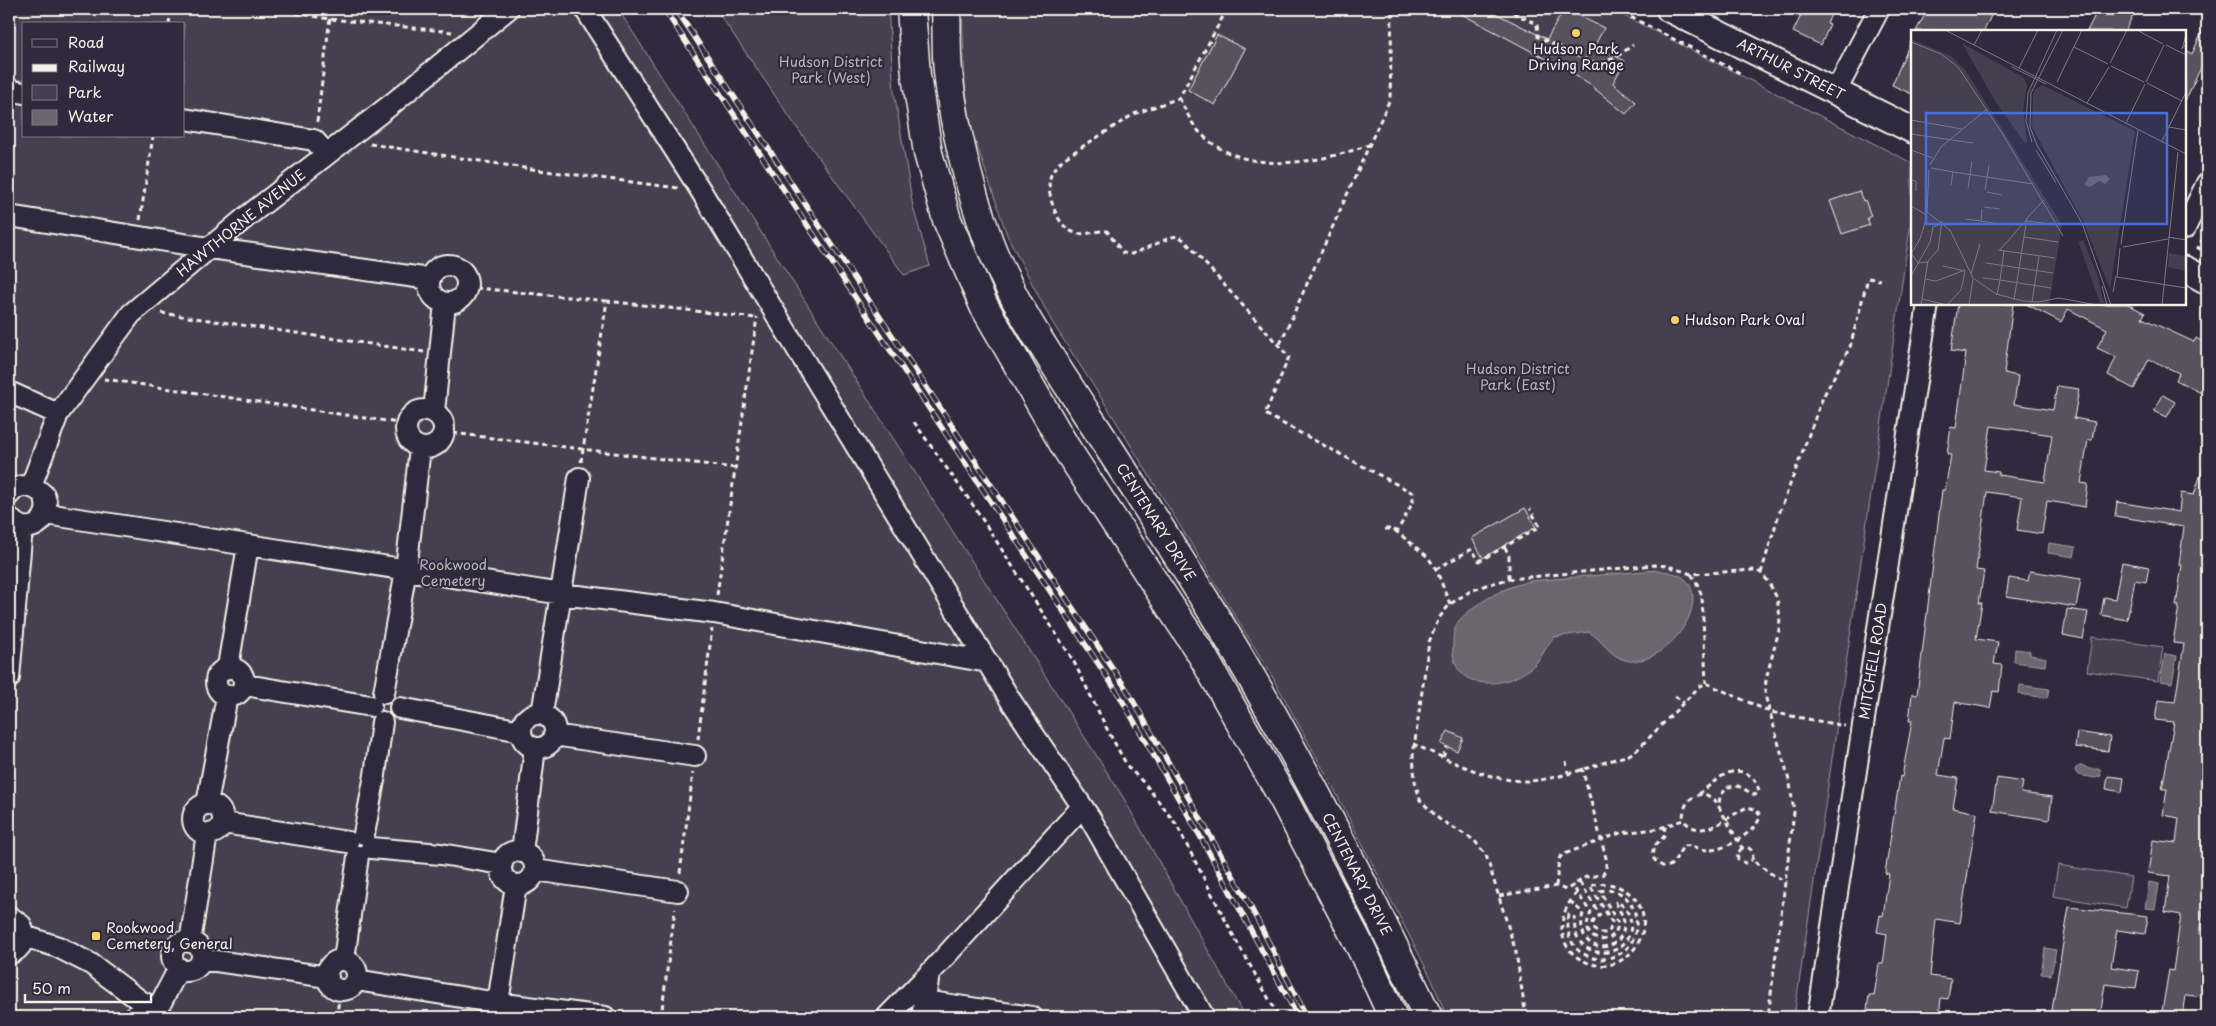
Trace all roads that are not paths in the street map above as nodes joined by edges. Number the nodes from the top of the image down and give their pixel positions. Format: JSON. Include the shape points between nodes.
{"nodes":[{"id":1,"x":508,"y":9,"type":"edge"},
{"id":2,"x":585,"y":9,"type":"edge"},
{"id":3,"x":911,"y":9,"type":"edge"},
{"id":4,"x":946,"y":9,"type":"edge"},
{"id":5,"x":1669,"y":9,"type":"edge"},
{"id":6,"x":1879,"y":9,"type":"edge"},
{"id":7,"x":9,"y":90,"type":"edge"},
{"id":8,"x":1836,"y":91,"type":"junction"},
{"id":9,"x":22,"y":93,"type":"edge"},
{"id":10,"x":185,"y":119,"type":"edge"},
{"id":11,"x":1911,"y":129,"type":"edge"},
{"id":12,"x":321,"y":147,"type":"junction"},
{"id":13,"x":2207,"y":183,"type":"edge"},
{"id":14,"x":9,"y":216,"type":"edge"},
{"id":15,"x":2186,"y":226,"type":"edge"},
{"id":16,"x":209,"y":248,"type":"junction"},
{"id":17,"x":2186,"y":270,"type":"edge"},
{"id":18,"x":430,"y":279,"type":"junction"},
{"id":19,"x":2207,"y":280,"type":"edge"},
{"id":20,"x":445,"y":303,"type":"junction"},
{"id":21,"x":1928,"y":305,"type":"edge"},
{"id":22,"x":9,"y":392,"type":"edge"},
{"id":23,"x":434,"y":412,"type":"junction"},
{"id":24,"x":58,"y":414,"type":"junction"},
{"id":25,"x":420,"y":448,"type":"junction"},
{"id":26,"x":579,"y":478,"type":"road end"},
{"id":27,"x":31,"y":486,"type":"junction"},
{"id":28,"x":9,"y":495,"type":"edge"},
{"id":29,"x":46,"y":514,"type":"junction"},
{"id":30,"x":16,"y":522,"type":"edge"},
{"id":31,"x":248,"y":545,"type":"junction"},
{"id":32,"x":406,"y":570,"type":"junction"},
{"id":33,"x":562,"y":594,"type":"junction"},
{"id":34,"x":988,"y":662,"type":"junction"},
{"id":35,"x":228,"y":668,"type":"junction"},
{"id":36,"x":9,"y":678,"type":"edge"},
{"id":37,"x":245,"y":685,"type":"junction"},
{"id":38,"x":227,"y":696,"type":"junction"},
{"id":39,"x":379,"y":707,"type":"junction"},
{"id":40,"x":542,"y":714,"type":"junction"},
{"id":41,"x":521,"y":731,"type":"junction"},
{"id":42,"x":554,"y":736,"type":"junction"},
{"id":43,"x":535,"y":748,"type":"junction"},
{"id":44,"x":695,"y":756,"type":"road end"},
{"id":45,"x":207,"y":804,"type":"junction"},
{"id":46,"x":1082,"y":807,"type":"junction"},
{"id":47,"x":223,"y":823,"type":"junction"},
{"id":48,"x":207,"y":834,"type":"junction"},
{"id":49,"x":360,"y":845,"type":"junction"},
{"id":50,"x":522,"y":852,"type":"junction"},
{"id":51,"x":502,"y":864,"type":"junction"},
{"id":52,"x":535,"y":870,"type":"junction"},
{"id":53,"x":516,"y":885,"type":"junction"},
{"id":54,"x":678,"y":891,"type":"road end"},
{"id":55,"x":9,"y":916,"type":"edge"},
{"id":56,"x":24,"y":936,"type":"junction"},
{"id":57,"x":190,"y":942,"type":"junction"},
{"id":58,"x":9,"y":954,"type":"edge"},
{"id":59,"x":202,"y":959,"type":"junction"},
{"id":60,"x":179,"y":968,"type":"junction"},
{"id":61,"x":929,"y":974,"type":"junction"},
{"id":62,"x":341,"y":982,"type":"junction"},
{"id":63,"x":498,"y":1003,"type":"junction"},
{"id":64,"x":923,"y":1009,"type":"edge"},
{"id":65,"x":149,"y":1012,"type":"edge"},
{"id":66,"x":605,"y":1017,"type":"edge"},
{"id":67,"x":887,"y":1017,"type":"edge"},
{"id":68,"x":1032,"y":1017,"type":"edge"},
{"id":69,"x":1204,"y":1017,"type":"edge"},
{"id":70,"x":1393,"y":1017,"type":"edge"},
{"id":71,"x":1428,"y":1017,"type":"edge"},
{"id":72,"x":1818,"y":1017,"type":"edge"}],
"edges":[{"from":1,"to":12,"type":"street","name":"HAWTHORNE AVENUE","via":[[344,140]]},
{"from":2,"to":34,"type":"street","via":[[701,191]]},
{"from":3,"to":70,"type":"highway","via":[[916,75],[928,153],[947,220],[984,306],[1066,448],[1202,654],[1284,800]]},
{"from":4,"to":71,"type":"highway","name":"CENTENARY DRIVE","via":[[948,70],[957,132],[990,245],[1048,354],[1138,492],[1290,745],[1364,885]]},
{"from":5,"to":8,"type":"main road","name":"ARTHUR STREET"},
{"from":6,"to":8,"type":"street"},
{"from":7,"to":9,"type":"street"},
{"from":8,"to":11,"type":"main road","name":"ARTHUR STREET"},
{"from":10,"to":12,"type":"street"},
{"from":12,"to":16,"type":"street","name":"HAWTHORNE AVENUE"},
{"from":13,"to":15,"type":"street"},
{"from":14,"to":16,"type":"street"},
{"from":16,"to":18,"type":"street"},
{"from":16,"to":24,"type":"street","name":"HAWTHORNE AVENUE","via":[[135,310]]},
{"from":17,"to":19,"type":"main road"},
{"from":18,"to":20,"type":"street","via":[[430,292]]},
{"from":18,"to":20,"type":"street","via":[[438,267],[451,265],[465,275],[467,287],[460,298]]},
{"from":20,"to":23,"type":"street"},
{"from":21,"to":72,"type":"street","name":"MITCHELL ROAD"},
{"from":22,"to":24,"type":"street"},
{"from":23,"to":25,"type":"street","via":[[443,421],[441,440],[436,445]]},
{"from":23,"to":25,"type":"street","via":[[415,412],[406,424],[408,439]]},
{"from":24,"to":27,"type":"street","name":"HAWTHORNE AVENUE"},
{"from":25,"to":32,"type":"street"},
{"from":26,"to":33,"type":"street"},
{"from":27,"to":28,"type":"street","via":[[19,487]]},
{"from":27,"to":29,"type":"street","via":[[44,495]]},
{"from":29,"to":30,"type":"street","via":[[33,526]]},
{"from":29,"to":31,"type":"street"},
{"from":30,"to":36,"type":"street"},
{"from":31,"to":32,"type":"street"},
{"from":31,"to":35,"type":"street"},
{"from":32,"to":33,"type":"street"},
{"from":32,"to":39,"type":"street"},
{"from":33,"to":34,"type":"street","via":[[714,614]]},
{"from":33,"to":40,"type":"street"},
{"from":34,"to":46,"type":"street"},
{"from":35,"to":37,"type":"street","via":[[238,670]]},
{"from":35,"to":38,"type":"street","via":[[221,671],[216,681],[220,693]]},
{"from":37,"to":38,"type":"street","via":[[237,695]]},
{"from":37,"to":39,"type":"street"},
{"from":38,"to":45,"type":"street"},
{"from":39,"to":41,"type":"street","via":[[394,696],[400,708]]},
{"from":39,"to":49,"type":"street","via":[[375,774]]},
{"from":40,"to":41,"type":"street","via":[[526,719]]},
{"from":40,"to":42,"type":"street","via":[[552,721]]},
{"from":41,"to":43,"type":"street","via":[[525,742]]},
{"from":42,"to":43,"type":"street","via":[[544,747]]},
{"from":42,"to":44,"type":"street"},
{"from":43,"to":50,"type":"street"},
{"from":45,"to":47,"type":"street","via":[[220,810]]},
{"from":45,"to":48,"type":"street","via":[[194,812],[193,821],[198,830]]},
{"from":46,"to":61,"type":"street"},
{"from":46,"to":69,"type":"street"},
{"from":47,"to":48,"type":"street","via":[[218,831]]},
{"from":47,"to":49,"type":"street"},
{"from":48,"to":57,"type":"street"},
{"from":49,"to":51,"type":"street"},
{"from":49,"to":62,"type":"street","via":[[344,960],[334,962],[330,967]]},
{"from":50,"to":51,"type":"street","via":[[508,855]]},
{"from":50,"to":52,"type":"street","via":[[531,857]]},
{"from":51,"to":53,"type":"street","via":[[503,876]]},
{"from":52,"to":53,"type":"street","via":[[529,881]]},
{"from":52,"to":54,"type":"street"},
{"from":53,"to":63,"type":"street"},
{"from":55,"to":56,"type":"street","via":[[21,925]]},
{"from":56,"to":58,"type":"street","via":[[20,947]]},
{"from":56,"to":65,"type":"street","via":[[74,954],[108,975]]},
{"from":57,"to":59,"type":"street","via":[[201,950]]},
{"from":57,"to":60,"type":"street","via":[[180,943],[174,951],[173,960]]},
{"from":59,"to":60,"type":"street","via":[[193,970]]},
{"from":59,"to":62,"type":"street"},
{"from":60,"to":65,"type":"street"},
{"from":61,"to":64,"type":"street"},
{"from":61,"to":67,"type":"street"},
{"from":62,"to":63,"type":"street"},
{"from":63,"to":66,"type":"street"},
{"from":64,"to":68,"type":"street"}]}
